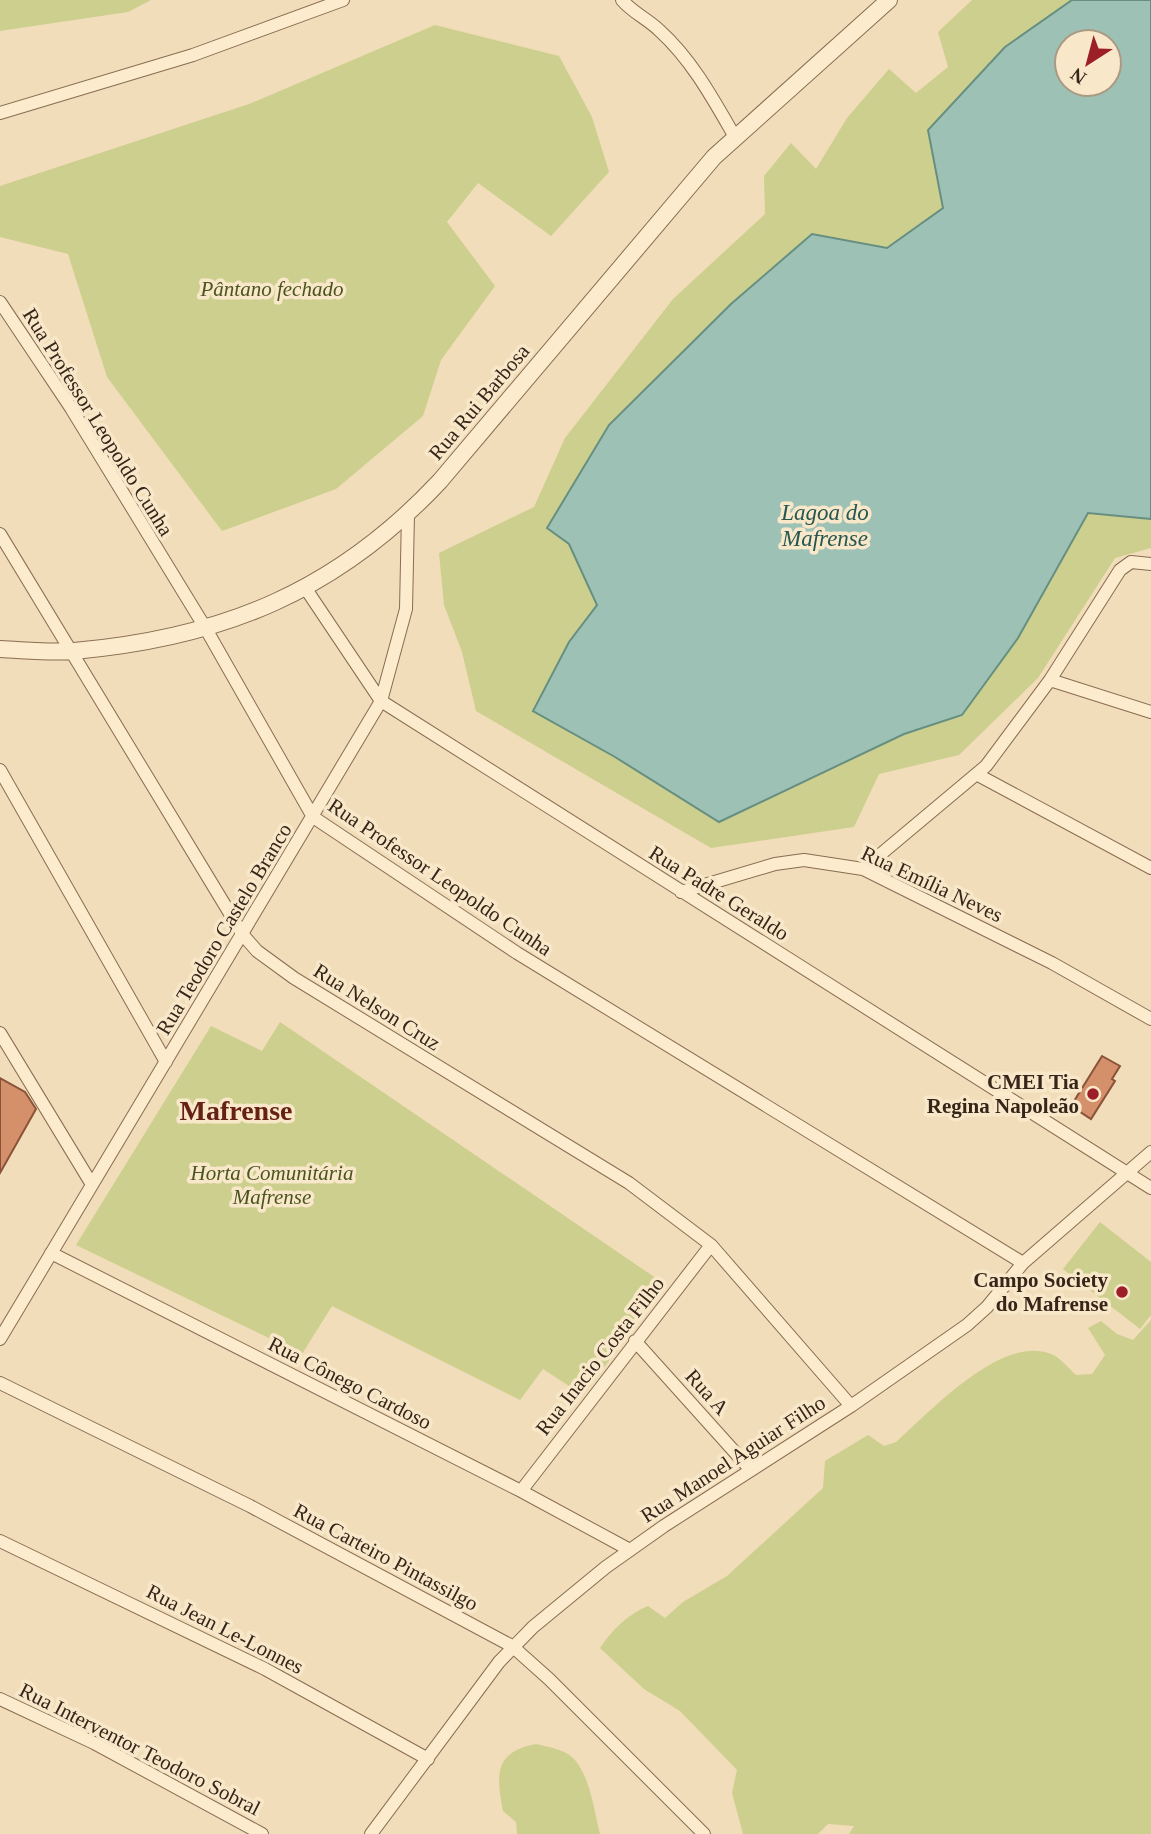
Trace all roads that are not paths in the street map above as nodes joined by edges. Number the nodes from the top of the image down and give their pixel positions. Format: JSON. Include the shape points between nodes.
{"nodes":[{"id":1,"x":343,"y":0,"type":"edge"},
{"id":2,"x":622,"y":0,"type":"edge"},
{"id":3,"x":889,"y":0,"type":"edge"},
{"id":4,"x":0,"y":113,"type":"edge"},
{"id":5,"x":734,"y":137,"type":"junction"},
{"id":6,"x":0,"y":302,"type":"edge"},
{"id":7,"x":408,"y":514,"type":"junction"},
{"id":8,"x":0,"y":534,"type":"edge"},
{"id":9,"x":1149,"y":564,"type":"edge"},
{"id":10,"x":306,"y":589,"type":"junction"},
{"id":11,"x":206,"y":629,"type":"junction"},
{"id":12,"x":0,"y":649,"type":"edge"},
{"id":13,"x":73,"y":651,"type":"junction"},
{"id":14,"x":1050,"y":680,"type":"junction"},
{"id":15,"x":381,"y":701,"type":"junction"},
{"id":16,"x":1151,"y":712,"type":"edge"},
{"id":17,"x":0,"y":770,"type":"edge"},
{"id":18,"x":978,"y":775,"type":"junction"},
{"id":19,"x":313,"y":817,"type":"junction"},
{"id":20,"x":1151,"y":868,"type":"edge"},
{"id":21,"x":863,"y":869,"type":"junction"},
{"id":22,"x":681,"y":892,"type":"junction"},
{"id":23,"x":243,"y":935,"type":"junction"},
{"id":24,"x":1151,"y":1019,"type":"edge"},
{"id":25,"x":0,"y":1033,"type":"edge"},
{"id":26,"x":166,"y":1062,"type":"junction"},
{"id":27,"x":1151,"y":1152,"type":"edge"},
{"id":28,"x":1127,"y":1171,"type":"junction"},
{"id":29,"x":92,"y":1183,"type":"junction"},
{"id":30,"x":1151,"y":1188,"type":"edge"},
{"id":31,"x":711,"y":1245,"type":"junction"},
{"id":32,"x":51,"y":1253,"type":"junction"},
{"id":33,"x":1023,"y":1263,"type":"junction"},
{"id":34,"x":0,"y":1339,"type":"edge"},
{"id":35,"x":635,"y":1341,"type":"junction"},
{"id":36,"x":0,"y":1383,"type":"edge"},
{"id":37,"x":851,"y":1406,"type":"junction"},
{"id":38,"x":750,"y":1469,"type":"junction"},
{"id":39,"x":521,"y":1491,"type":"junction"},
{"id":40,"x":0,"y":1541,"type":"edge"},
{"id":41,"x":630,"y":1550,"type":"junction"},
{"id":42,"x":512,"y":1646,"type":"junction"},
{"id":43,"x":0,"y":1699,"type":"edge"},
{"id":44,"x":428,"y":1759,"type":"junction"},
{"id":45,"x":262,"y":1834,"type":"edge"},
{"id":46,"x":371,"y":1834,"type":"edge"},
{"id":47,"x":704,"y":1834,"type":"edge"}],
"edges":[{"from":1,"to":4,"type":"street","via":[[193,55]]},
{"from":2,"to":5,"type":"street","via":[[677,49]]},
{"from":3,"to":5,"type":"street","name":"Rua Rui Barbosa"},
{"from":5,"to":7,"type":"street","name":"Rua Rui Barbosa"},
{"from":6,"to":11,"type":"street","name":"Rua Professor Leopoldo Cunha","via":[[71,408]]},
{"from":7,"to":10,"type":"street","name":"Rua Rui Barbosa"},
{"from":7,"to":15,"type":"street","name":"Rua Teodoro Castelo Branco","via":[[406,609]]},
{"from":8,"to":13,"type":"street","name":"Rua Nelson Cruz"},
{"from":9,"to":14,"type":"street","via":[[1131,562],[1120,570]]},
{"from":10,"to":11,"type":"street","name":"Rua Rui Barbosa","via":[[264,610]]},
{"from":10,"to":15,"type":"street","name":"Rua Padre Geraldo"},
{"from":11,"to":13,"type":"street","name":"Rua Rui Barbosa"},
{"from":11,"to":19,"type":"street","name":"Rua Professor Leopoldo Cunha"},
{"from":12,"to":13,"type":"street","name":"Rua Rui Barbosa"},
{"from":13,"to":23,"type":"street","name":"Rua Nelson Cruz"},
{"from":14,"to":16,"type":"street"},
{"from":14,"to":18,"type":"street"},
{"from":15,"to":19,"type":"street","name":"Rua Teodoro Castelo Branco"},
{"from":15,"to":22,"type":"street","name":"Rua Padre Geraldo"},
{"from":17,"to":26,"type":"street"},
{"from":18,"to":20,"type":"street"},
{"from":18,"to":21,"type":"street"},
{"from":19,"to":23,"type":"street","name":"Rua Teodoro Castelo Branco"},
{"from":19,"to":33,"type":"street","name":"Rua Professor Leopoldo Cunha","via":[[517,953]]},
{"from":21,"to":22,"type":"street","name":"Rua Emília Neves","via":[[804,860]]},
{"from":21,"to":24,"type":"street","name":"Rua Emília Neves","via":[[1040,957]]},
{"from":22,"to":28,"type":"street","name":"Rua Padre Geraldo"},
{"from":23,"to":26,"type":"street","name":"Rua Teodoro Castelo Branco"},
{"from":23,"to":31,"type":"street","name":"Rua Nelson Cruz","via":[[282,971],[629,1183]]},
{"from":25,"to":29,"type":"street"},
{"from":26,"to":29,"type":"street","name":"Rua Teodoro Castelo Branco"},
{"from":27,"to":28,"type":"street","name":"Rua Manoel Aguiar Filho"},
{"from":28,"to":30,"type":"street","name":"Rua Padre Geraldo"},
{"from":28,"to":33,"type":"street","name":"Rua Manoel Aguiar Filho"},
{"from":29,"to":32,"type":"street","name":"Rua Teodoro Castelo Branco"},
{"from":31,"to":35,"type":"street","name":"Rua Inacio Costa Filho"},
{"from":31,"to":37,"type":"street","name":"Rua Nelson Cruz"},
{"from":32,"to":34,"type":"street","name":"Rua Teodoro Castelo Branco"},
{"from":32,"to":39,"type":"street","name":"Rua Cônego Cardoso"},
{"from":33,"to":37,"type":"street","name":"Rua Manoel Aguiar Filho","via":[[978,1317]]},
{"from":35,"to":38,"type":"street","name":"Rua A"},
{"from":35,"to":39,"type":"street","name":"Rua Inacio Costa Filho"},
{"from":36,"to":42,"type":"street","name":"Rua Carteiro Pintassilgo","via":[[250,1506]]},
{"from":37,"to":38,"type":"street","name":"Rua Manoel Aguiar Filho"},
{"from":38,"to":41,"type":"street","name":"Rua Manoel Aguiar Filho"},
{"from":39,"to":41,"type":"street","name":"Rua Cônego Cardoso"},
{"from":40,"to":44,"type":"street","name":"Rua Jean Le-Lonnes","via":[[265,1669]]},
{"from":41,"to":42,"type":"street","name":"Rua Manoel Aguiar Filho"},
{"from":42,"to":44,"type":"street","name":"Rua Manoel Aguiar Filho"},
{"from":42,"to":47,"type":"street","name":"Rua Carteiro Pintassilgo"},
{"from":43,"to":45,"type":"street","name":"Rua Interventor Teodoro Sobral"},
{"from":44,"to":46,"type":"street","name":"Rua Manoel Aguiar Filho"}]}
